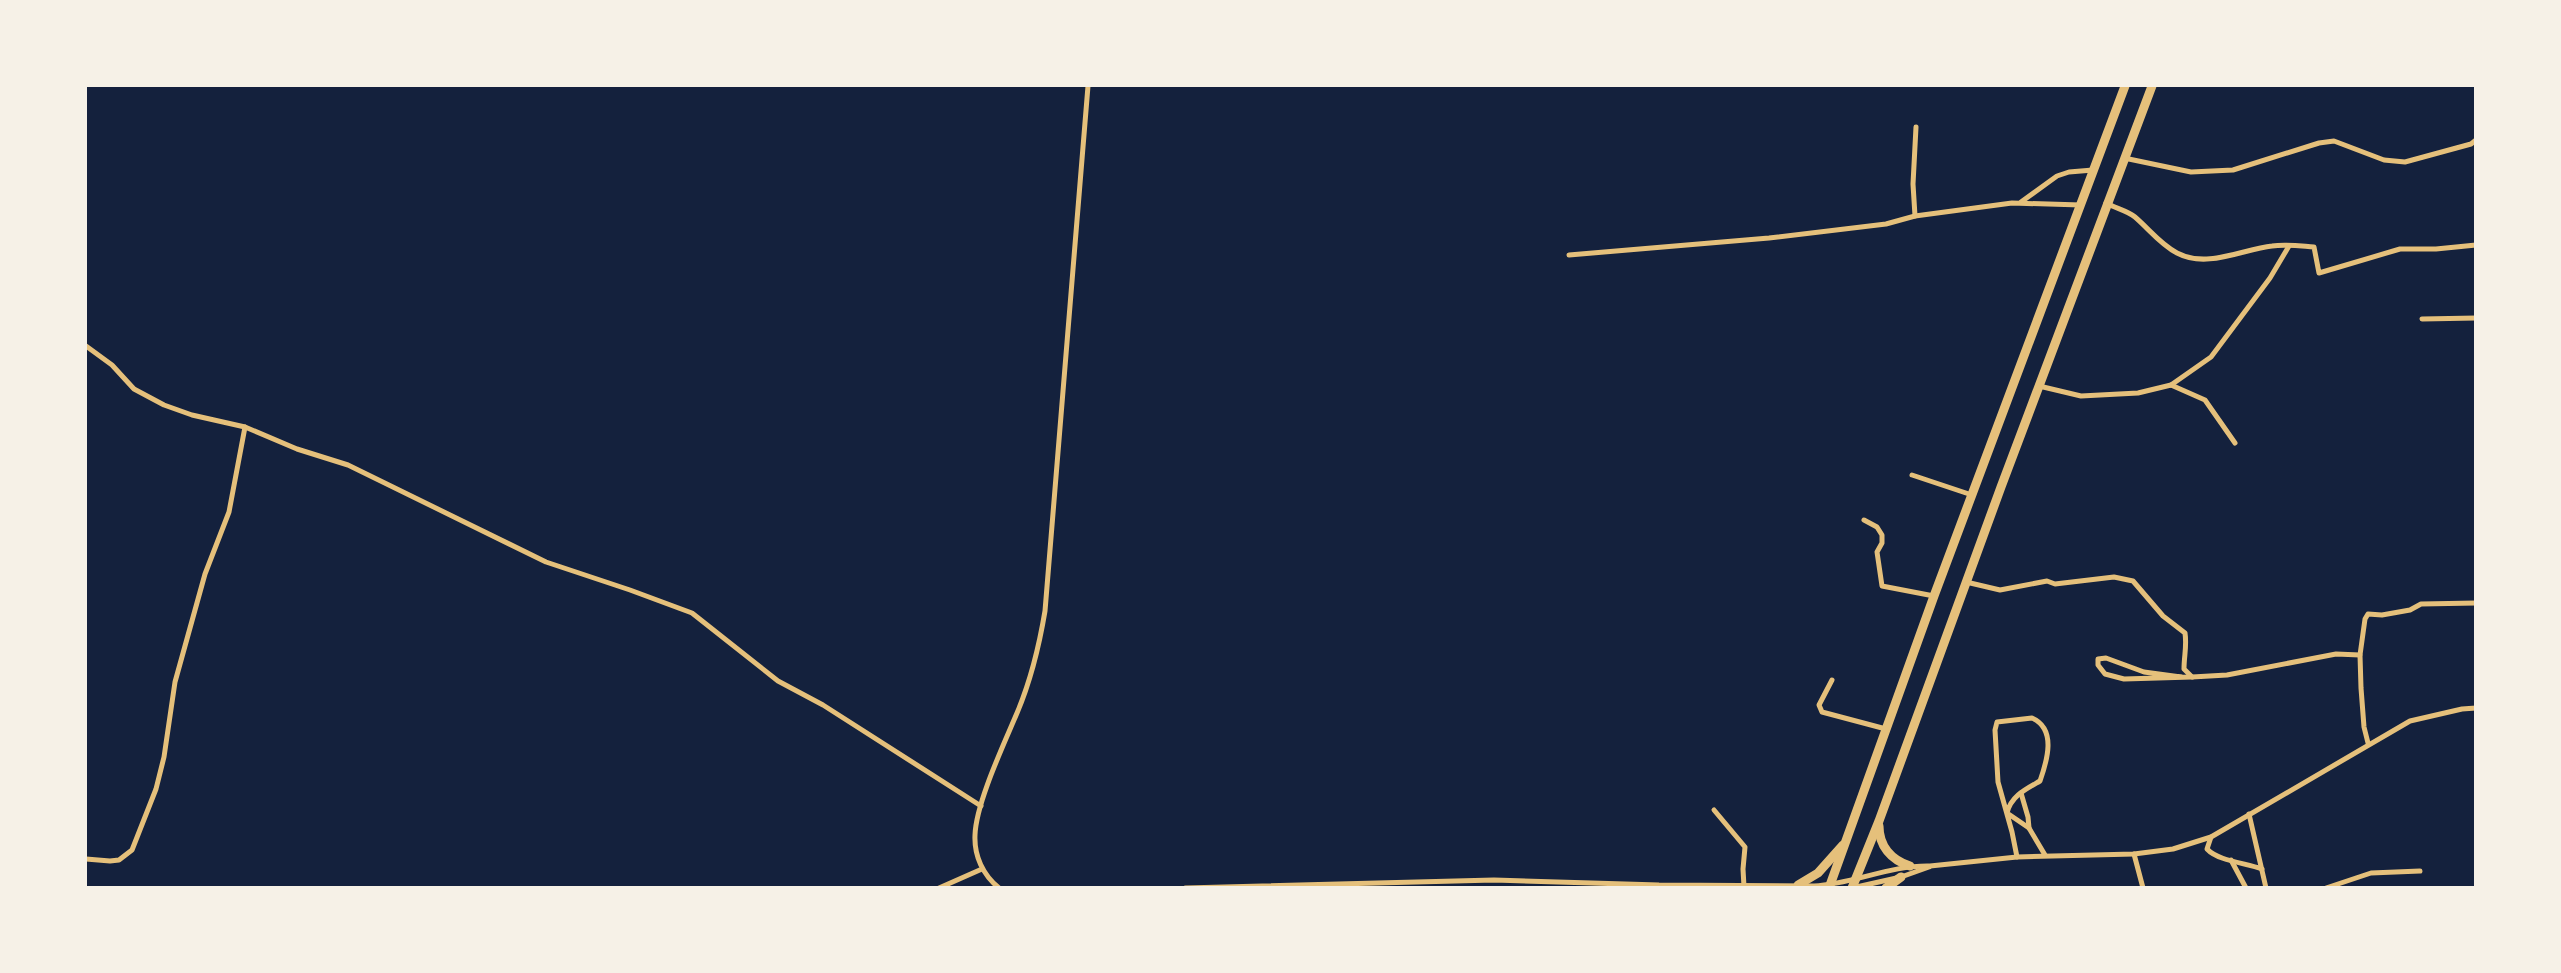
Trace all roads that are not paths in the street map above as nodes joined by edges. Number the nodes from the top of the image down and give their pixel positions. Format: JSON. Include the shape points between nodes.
{"nodes":[{"id":1,"x":1088,"y":86,"type":"edge"},
{"id":2,"x":2125,"y":86,"type":"edge"},
{"id":3,"x":2152,"y":86,"type":"edge"},
{"id":4,"x":1916,"y":127,"type":"dead end"},
{"id":5,"x":2475,"y":140,"type":"edge"},
{"id":6,"x":2124,"y":158,"type":"junction"},
{"id":7,"x":2093,"y":170,"type":"junction"},
{"id":8,"x":2021,"y":202,"type":"junction"},
{"id":9,"x":2106,"y":203,"type":"junction"},
{"id":10,"x":2081,"y":205,"type":"junction"},
{"id":11,"x":1915,"y":216,"type":"junction"},
{"id":12,"x":2475,"y":245,"type":"edge"},
{"id":13,"x":2289,"y":246,"type":"junction"},
{"id":14,"x":1569,"y":255,"type":"dead end"},
{"id":15,"x":2475,"y":318,"type":"edge"},
{"id":16,"x":2422,"y":319,"type":"dead end"},
{"id":17,"x":86,"y":346,"type":"edge"},
{"id":18,"x":2171,"y":385,"type":"junction"},
{"id":19,"x":2038,"y":386,"type":"junction"},
{"id":20,"x":245,"y":427,"type":"junction"},
{"id":21,"x":2235,"y":443,"type":"dead end"},
{"id":22,"x":1912,"y":475,"type":"dead end"},
{"id":23,"x":1972,"y":495,"type":"junction"},
{"id":24,"x":1864,"y":520,"type":"dead end"},
{"id":25,"x":1966,"y":582,"type":"junction"},
{"id":26,"x":1934,"y":596,"type":"junction"},
{"id":27,"x":2475,"y":603,"type":"edge"},
{"id":28,"x":2360,"y":655,"type":"junction"},
{"id":29,"x":2181,"y":677,"type":"junction"},
{"id":30,"x":2192,"y":677,"type":"junction"},
{"id":31,"x":1832,"y":680,"type":"dead end"},
{"id":32,"x":2475,"y":708,"type":"edge"},
{"id":33,"x":1888,"y":729,"type":"junction"},
{"id":34,"x":2368,"y":743,"type":"junction"},
{"id":35,"x":2021,"y":793,"type":"junction"},
{"id":36,"x":981,"y":806,"type":"junction"},
{"id":37,"x":1714,"y":810,"type":"dead end"},
{"id":38,"x":2007,"y":813,"type":"junction"},
{"id":39,"x":2249,"y":814,"type":"junction"},
{"id":40,"x":1880,"y":821,"type":"junction"},
{"id":41,"x":2029,"y":828,"type":"junction"},
{"id":42,"x":2211,"y":837,"type":"junction"},
{"id":43,"x":1846,"y":841,"type":"junction"},
{"id":44,"x":2134,"y":854,"type":"junction"},
{"id":45,"x":2045,"y":855,"type":"junction"},
{"id":46,"x":2017,"y":857,"type":"junction"},
{"id":47,"x":86,"y":859,"type":"edge"},
{"id":48,"x":2231,"y":860,"type":"junction"},
{"id":49,"x":1910,"y":866,"type":"junction"},
{"id":50,"x":1930,"y":866,"type":"junction"},
{"id":51,"x":982,"y":869,"type":"junction"},
{"id":52,"x":2262,"y":869,"type":"junction"},
{"id":53,"x":2420,"y":871,"type":"dead end"},
{"id":54,"x":1901,"y":877,"type":"junction"},
{"id":55,"x":1857,"y":878,"type":"junction"},
{"id":56,"x":1331,"y":885,"type":"edge"},
{"id":57,"x":1798,"y":885,"type":"junction"},
{"id":58,"x":1232,"y":886,"type":"edge"},
{"id":59,"x":1830,"y":886,"type":"edge"},
{"id":60,"x":1744,"y":887,"type":"edge"},
{"id":61,"x":1753,"y":887,"type":"edge"},
{"id":62,"x":939,"y":888,"type":"edge"},
{"id":63,"x":999,"y":888,"type":"edge"},
{"id":64,"x":1185,"y":888,"type":"edge"},
{"id":65,"x":1852,"y":888,"type":"edge"},
{"id":66,"x":1886,"y":888,"type":"edge"},
{"id":67,"x":2143,"y":888,"type":"edge"},
{"id":68,"x":2246,"y":888,"type":"edge"},
{"id":69,"x":2266,"y":888,"type":"edge"},
{"id":70,"x":2326,"y":888,"type":"edge"}],
"edges":[{"from":1,"to":36,"type":"street","via":[[1045,611],[1027,688]]},
{"from":2,"to":7,"type":"highway"},
{"from":3,"to":6,"type":"highway"},
{"from":4,"to":11,"type":"street"},
{"from":5,"to":6,"type":"street","via":[[2405,162],[2384,160],[2334,141],[2233,170],[2191,172]]},
{"from":6,"to":9,"type":"highway"},
{"from":7,"to":8,"type":"street","via":[[2058,176]]},
{"from":7,"to":10,"type":"highway"},
{"from":8,"to":10,"type":"street"},
{"from":8,"to":11,"type":"street"},
{"from":9,"to":13,"type":"street","via":[[2134,216],[2152,236],[2187,257],[2230,256],[2271,246]]},
{"from":9,"to":19,"type":"highway"},
{"from":10,"to":23,"type":"highway"},
{"from":11,"to":14,"type":"street","via":[[1886,224],[1769,238]]},
{"from":12,"to":13,"type":"street","via":[[2400,249],[2319,273],[2314,247]]},
{"from":13,"to":18,"type":"street","via":[[2211,357]]},
{"from":15,"to":16,"type":"street"},
{"from":17,"to":20,"type":"street","via":[[112,365],[134,389],[155,400],[192,415]]},
{"from":18,"to":19,"type":"street","via":[[2138,393],[2081,396]]},
{"from":18,"to":21,"type":"street","via":[[2205,400]]},
{"from":19,"to":25,"type":"highway"},
{"from":20,"to":36,"type":"street","via":[[365,472],[538,559],[692,613],[778,681],[823,705]]},
{"from":20,"to":47,"type":"street","via":[[229,512],[205,574],[175,682],[164,757],[153,798],[132,850],[118,860]]},
{"from":22,"to":23,"type":"street"},
{"from":23,"to":26,"type":"highway"},
{"from":24,"to":26,"type":"street","via":[[1882,535],[1877,552],[1882,586]]},
{"from":25,"to":30,"type":"street","via":[[2000,590],[2047,580],[2055,584],[2114,577],[2133,580],[2163,616],[2185,633],[2184,669]]},
{"from":25,"to":40,"type":"highway"},
{"from":26,"to":33,"type":"highway"},
{"from":27,"to":28,"type":"street","via":[[2421,604],[2410,610],[2368,614]]},
{"from":28,"to":30,"type":"street","via":[[2336,654],[2227,675]]},
{"from":28,"to":34,"type":"street"},
{"from":29,"to":29,"type":"street","via":[[2124,679],[2104,674],[2098,659]]},
{"from":29,"to":30,"type":"street"},
{"from":31,"to":33,"type":"street","via":[[1820,705],[1822,712]]},
{"from":32,"to":34,"type":"street","via":[[2410,721]]},
{"from":33,"to":43,"type":"highway"},
{"from":34,"to":39,"type":"street","via":[[2312,780]]},
{"from":35,"to":38,"type":"street","via":[[2009,804]]},
{"from":35,"to":38,"type":"street","via":[[2040,781],[2047,760],[2048,740],[2043,726],[2032,718],[1997,722],[1998,782]]},
{"from":35,"to":41,"type":"street"},
{"from":36,"to":51,"type":"street","via":[[975,834]]},
{"from":37,"to":60,"type":"street","via":[[1745,847]]},
{"from":38,"to":41,"type":"street"},
{"from":38,"to":46,"type":"street"},
{"from":39,"to":42,"type":"street"},
{"from":39,"to":52,"type":"street"},
{"from":40,"to":49,"type":"highway","via":[[1880,838],[1888,853]]},
{"from":40,"to":55,"type":"highway"},
{"from":41,"to":45,"type":"street"},
{"from":42,"to":44,"type":"street","via":[[2173,849]]},
{"from":42,"to":48,"type":"street","via":[[2207,849]]},
{"from":43,"to":57,"type":"highway","via":[[1818,873]]},
{"from":43,"to":59,"type":"highway"},
{"from":44,"to":45,"type":"street"},
{"from":44,"to":67,"type":"street"},
{"from":45,"to":46,"type":"street"},
{"from":46,"to":50,"type":"street"},
{"from":48,"to":52,"type":"street"},
{"from":48,"to":68,"type":"street"},
{"from":49,"to":50,"type":"street"},
{"from":49,"to":55,"type":"street"},
{"from":50,"to":54,"type":"street"},
{"from":51,"to":62,"type":"street"},
{"from":51,"to":63,"type":"street"},
{"from":52,"to":69,"type":"street"},
{"from":53,"to":70,"type":"street","via":[[2371,873]]},
{"from":54,"to":65,"type":"street"},
{"from":54,"to":66,"type":"highway"},
{"from":55,"to":59,"type":"street"},
{"from":55,"to":65,"type":"highway"},
{"from":56,"to":58,"type":"street"},
{"from":56,"to":60,"type":"street","via":[[1494,880]]},
{"from":57,"to":59,"type":"street"},
{"from":57,"to":61,"type":"street"},
{"from":58,"to":64,"type":"street"},
{"from":60,"to":61,"type":"street"}]}
